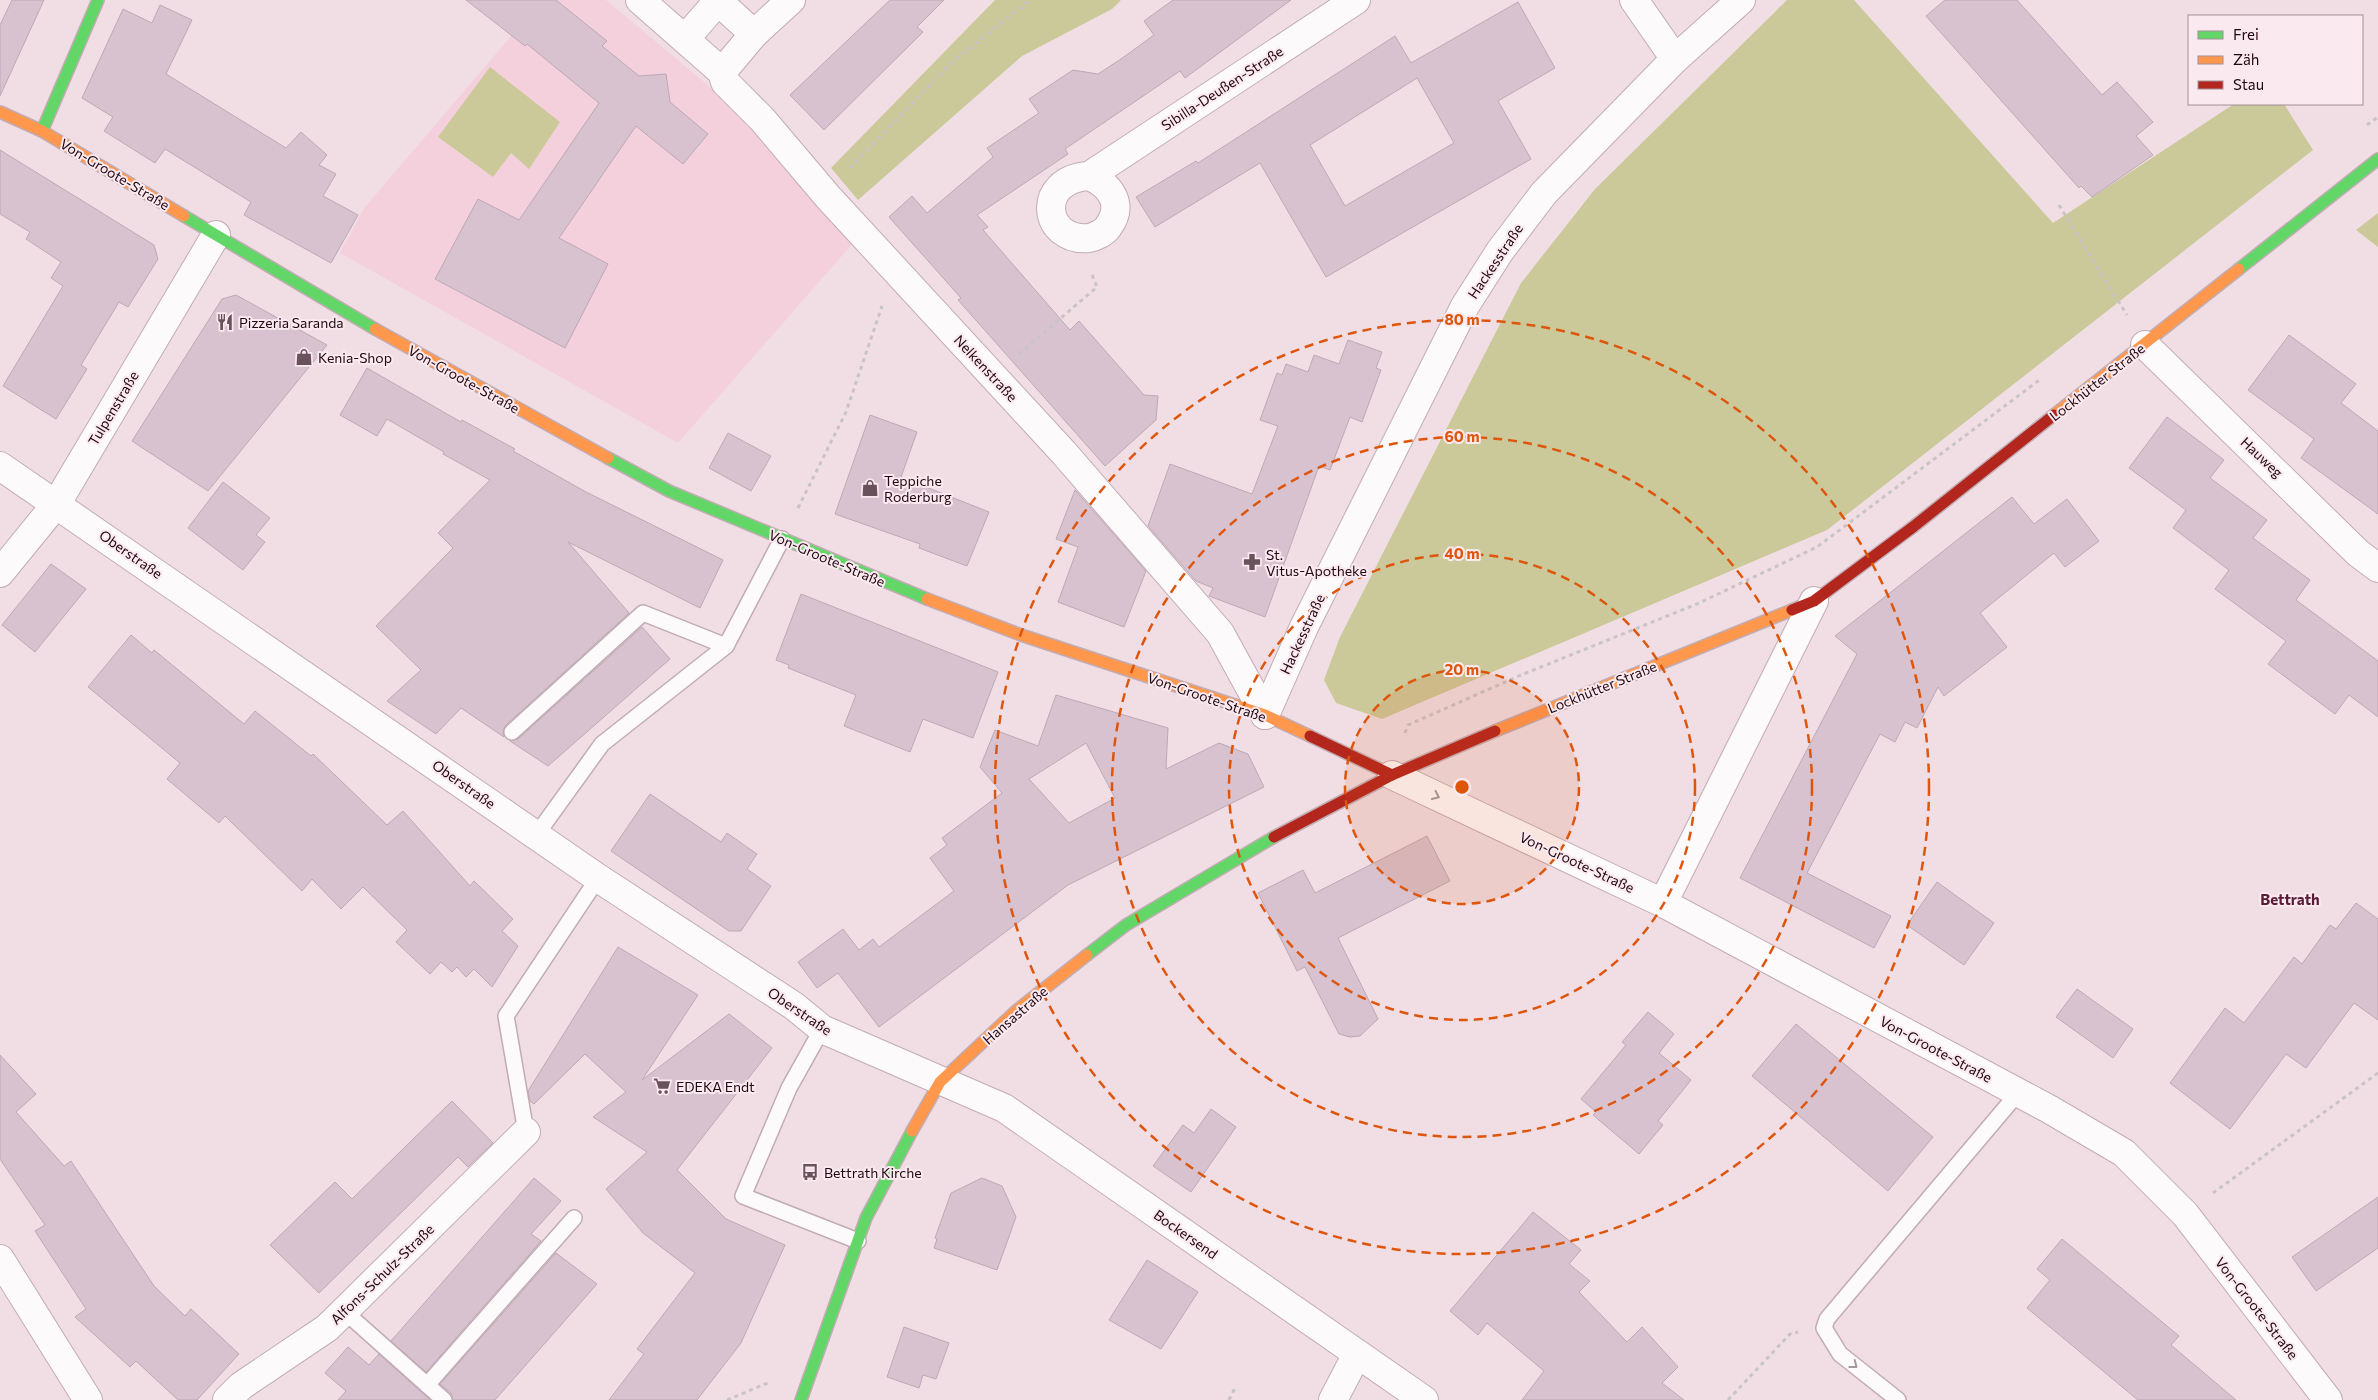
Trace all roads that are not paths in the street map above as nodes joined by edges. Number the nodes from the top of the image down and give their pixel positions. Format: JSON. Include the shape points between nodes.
{"nodes":[{"id":1,"x":98,"y":0,"type":"edge"},
{"id":2,"x":640,"y":0,"type":"edge"},
{"id":3,"x":791,"y":0,"type":"edge"},
{"id":4,"x":1356,"y":0,"type":"edge"},
{"id":5,"x":1634,"y":0,"type":"edge"},
{"id":6,"x":1741,"y":0,"type":"edge"},
{"id":7,"x":754,"y":34,"type":"junction"},
{"id":8,"x":685,"y":39,"type":"junction"},
{"id":9,"x":1674,"y":59,"type":"junction"},
{"id":10,"x":722,"y":72,"type":"junction"},
{"id":11,"x":0,"y":112,"type":"edge"},
{"id":12,"x":42,"y":131,"type":"junction"},
{"id":13,"x":2378,"y":159,"type":"edge"},
{"id":14,"x":1089,"y":176,"type":"junction"},
{"id":15,"x":216,"y":235,"type":"junction"},
{"id":16,"x":2145,"y":345,"type":"junction"},
{"id":17,"x":0,"y":466,"type":"edge"},
{"id":18,"x":57,"y":503,"type":"junction"},
{"id":19,"x":782,"y":539,"type":"junction"},
{"id":20,"x":2378,"y":568,"type":"edge"},
{"id":21,"x":0,"y":573,"type":"edge"},
{"id":22,"x":1814,"y":601,"type":"junction"},
{"id":23,"x":726,"y":646,"type":"junction"},
{"id":24,"x":1264,"y":715,"type":"junction"},
{"id":25,"x":512,"y":732,"type":"dead end"},
{"id":26,"x":1392,"y":775,"type":"junction"},
{"id":27,"x":537,"y":834,"type":"junction"},
{"id":28,"x":598,"y":878,"type":"junction"},
{"id":29,"x":1663,"y":903,"type":"junction"},
{"id":30,"x":822,"y":1029,"type":"junction"},
{"id":31,"x":940,"y":1082,"type":"junction"},
{"id":32,"x":2018,"y":1093,"type":"junction"},
{"id":33,"x":526,"y":1132,"type":"joint"},
{"id":34,"x":574,"y":1218,"type":"dead end"},
{"id":35,"x":858,"y":1241,"type":"junction"},
{"id":36,"x":0,"y":1259,"type":"edge"},
{"id":37,"x":344,"y":1311,"type":"junction"},
{"id":38,"x":1358,"y":1354,"type":"junction"},
{"id":39,"x":427,"y":1385,"type":"junction"},
{"id":40,"x":88,"y":1400,"type":"edge"},
{"id":41,"x":227,"y":1400,"type":"edge"},
{"id":42,"x":444,"y":1400,"type":"edge"},
{"id":43,"x":801,"y":1400,"type":"edge"},
{"id":44,"x":1333,"y":1400,"type":"edge"},
{"id":45,"x":1424,"y":1400,"type":"edge"},
{"id":46,"x":1898,"y":1400,"type":"edge"},
{"id":47,"x":2328,"y":1400,"type":"edge"}],
"edges":[{"from":1,"to":12,"type":"street"},
{"from":2,"to":8,"type":"street","name":"Nelkenstraße"},
{"from":3,"to":7,"type":"street"},
{"from":4,"to":14,"type":"street","name":"Sibilla-Deußen-Straße"},
{"from":5,"to":9,"type":"street"},
{"from":6,"to":9,"type":"street","name":"Hackesstraße"},
{"from":7,"to":8,"type":"street","via":[[718,1]]},
{"from":7,"to":10,"type":"street"},
{"from":8,"to":10,"type":"street","name":"Nelkenstraße"},
{"from":9,"to":24,"type":"street","name":"Hackesstraße","via":[[1544,193],[1500,251],[1465,306],[1304,627]]},
{"from":10,"to":24,"type":"street","name":"Nelkenstraße","via":[[725,82],[993,376],[1220,633]]},
{"from":11,"to":12,"type":"street","name":"Von-Groote-Straße"},
{"from":12,"to":15,"type":"street","name":"Von-Groote-Straße"},
{"from":13,"to":16,"type":"street","name":"Lockhütter Straße"},
{"from":14,"to":14,"type":"street","name":"Sibilla-Deußen-Straße","via":[[1074,177],[1062,183],[1054,195],[1051,209],[1055,223],[1064,234],[1078,239],[1094,238],[1108,228],[1115,213],[1113,196],[1104,182]]},
{"from":15,"to":18,"type":"street","name":"Tulpenstraße"},
{"from":15,"to":19,"type":"street","name":"Von-Groote-Straße","via":[[396,342],[669,491]]},
{"from":16,"to":20,"type":"street","name":"Hauweg","via":[[2358,553]]},
{"from":16,"to":22,"type":"street","name":"Lockhütter Straße"},
{"from":17,"to":18,"type":"street","name":"Oberstraße"},
{"from":18,"to":21,"type":"street","name":"Tulpenstraße"},
{"from":18,"to":27,"type":"street","name":"Oberstraße"},
{"from":19,"to":23,"type":"lane"},
{"from":19,"to":24,"type":"street","name":"Von-Groote-Straße","via":[[1021,635]]},
{"from":22,"to":26,"type":"street","name":"Lockhütter Straße"},
{"from":22,"to":29,"type":"street","name":"Lockhütter Straße"},
{"from":23,"to":25,"type":"lane","via":[[644,614]]},
{"from":23,"to":27,"type":"lane","via":[[602,744]]},
{"from":24,"to":26,"type":"street","name":"Von-Groote-Straße"},
{"from":26,"to":29,"type":"street","name":"Von-Groote-Straße","one_way":true},
{"from":26,"to":31,"type":"street","name":"Hansastraße","via":[[1296,824],[1126,925],[1016,1011]]},
{"from":27,"to":28,"type":"street","name":"Oberstraße"},
{"from":28,"to":30,"type":"street","name":"Oberstraße","via":[[794,1006]]},
{"from":28,"to":33,"type":"lane","via":[[506,1016]]},
{"from":29,"to":32,"type":"street","name":"Von-Groote-Straße"},
{"from":30,"to":31,"type":"street","name":"Oberstraße"},
{"from":30,"to":35,"type":"lane","via":[[789,1088],[743,1196]]},
{"from":31,"to":35,"type":"street","name":"Hansastraße","via":[[878,1190]]},
{"from":31,"to":38,"type":"street","name":"Bockersend","via":[[1004,1108]]},
{"from":32,"to":46,"type":"lane","one_way":true,"via":[[1827,1319],[1824,1328],[1840,1354]]},
{"from":32,"to":47,"type":"street","name":"Von-Groote-Straße","via":[[2124,1153],[2185,1214]]},
{"from":33,"to":37,"type":"street","name":"Alfons-Schulz-Straße"},
{"from":34,"to":39,"type":"lane"},
{"from":35,"to":43,"type":"street","name":"Hansastraße"},
{"from":36,"to":40,"type":"street"},
{"from":37,"to":39,"type":"lane"},
{"from":37,"to":41,"type":"street","name":"Alfons-Schulz-Straße","via":[[327,1328],[241,1386]]},
{"from":38,"to":44,"type":"street"},
{"from":38,"to":45,"type":"street","name":"Bockersend"},
{"from":39,"to":42,"type":"lane"}]}
